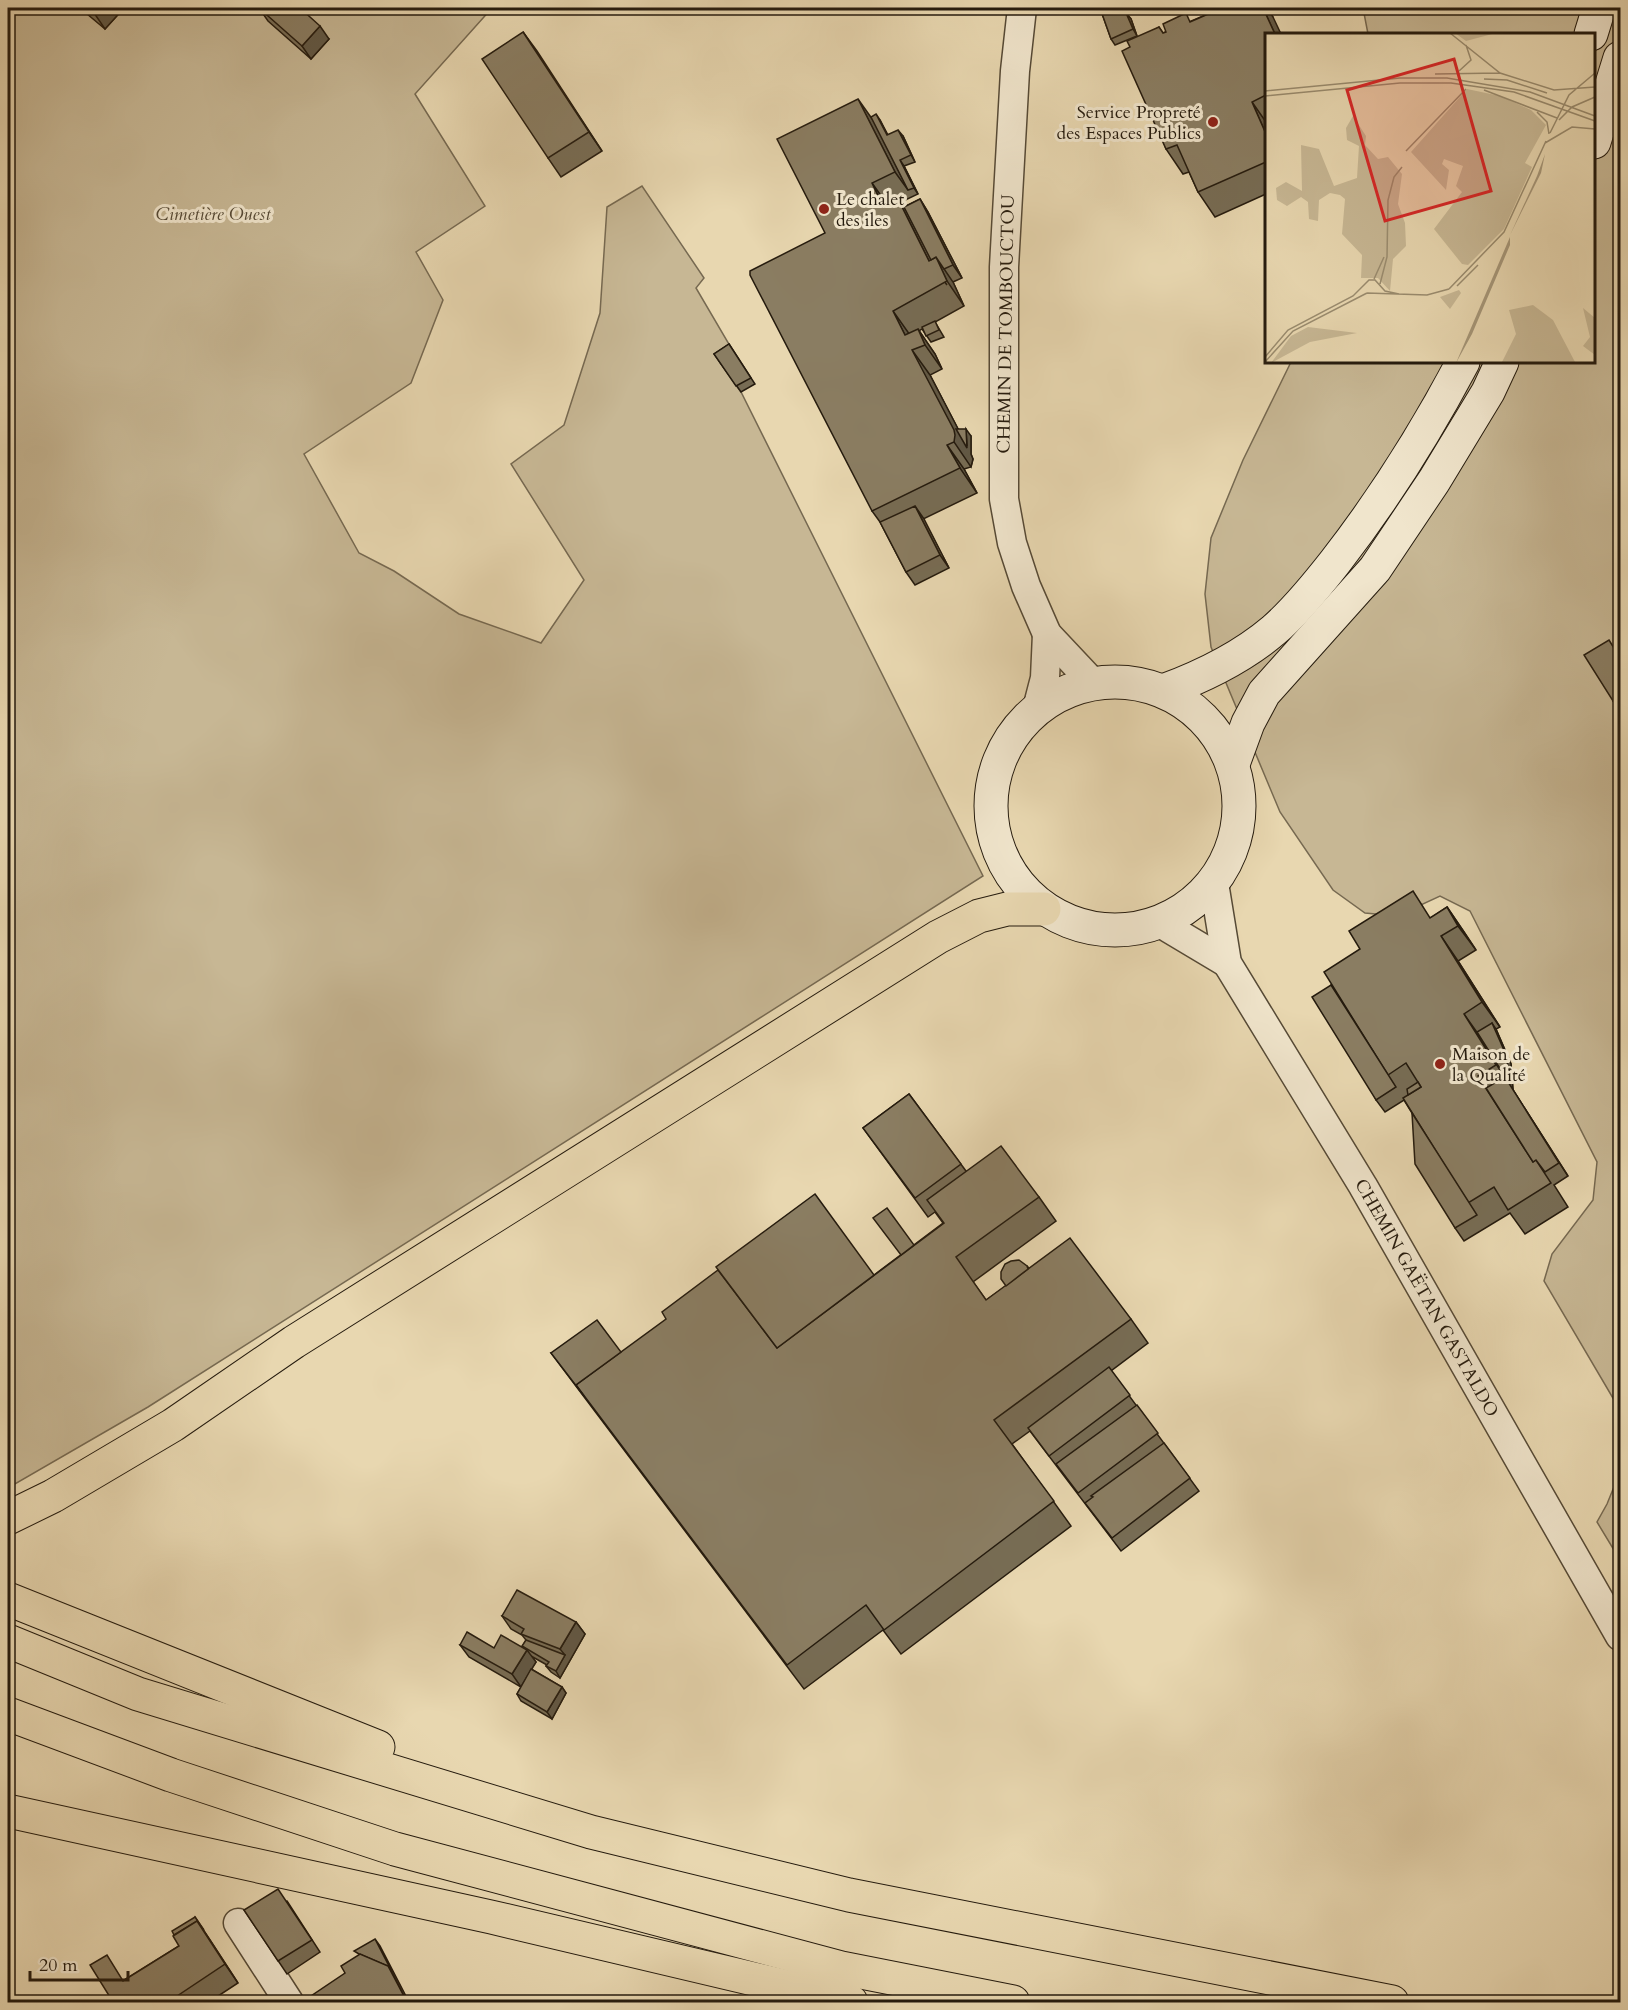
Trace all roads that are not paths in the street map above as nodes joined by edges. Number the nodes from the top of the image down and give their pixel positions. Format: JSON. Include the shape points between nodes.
{"nodes":[{"id":1,"x":1022,"y":8,"type":"edge"},
{"id":2,"x":1599,"y":8,"type":"edge"},
{"id":3,"x":1591,"y":33,"type":"edge"},
{"id":4,"x":1620,"y":58,"type":"edge"},
{"id":5,"x":1595,"y":136,"type":"edge"},
{"id":6,"x":1461,"y":363,"type":"edge"},
{"id":7,"x":1502,"y":363,"type":"edge"},
{"id":8,"x":1047,"y":634,"type":"junction"},
{"id":9,"x":1094,"y":684,"type":"junction"},
{"id":10,"x":1163,"y":691,"type":"junction"},
{"id":11,"x":1037,"y":709,"type":"junction"},
{"id":12,"x":1233,"y":764,"type":"junction"},
{"id":13,"x":1214,"y":883,"type":"junction"},
{"id":14,"x":1044,"y":909,"type":"junction"},
{"id":15,"x":1160,"y":922,"type":"junction"},
{"id":16,"x":1227,"y":963,"type":"junction"},
{"id":17,"x":8,"y":1518,"type":"edge"},
{"id":18,"x":8,"y":1599,"type":"edge"},
{"id":19,"x":1620,"y":1636,"type":"edge"},
{"id":20,"x":8,"y":1641,"type":"edge"},
{"id":21,"x":8,"y":1714,"type":"edge"},
{"id":22,"x":8,"y":1811,"type":"edge"},
{"id":23,"x":8,"y":1828,"type":"edge"},
{"id":24,"x":84,"y":1828,"type":"junction"},
{"id":25,"x":591,"y":1832,"type":"junction"},
{"id":26,"x":238,"y":1923,"type":"dead end"},
{"id":27,"x":289,"y":2002,"type":"edge"},
{"id":28,"x":851,"y":2002,"type":"edge"},
{"id":29,"x":1013,"y":2002,"type":"edge"},
{"id":30,"x":1392,"y":2002,"type":"edge"}],
"edges":[{"from":1,"to":8,"type":"street","name":"CHEMIN DE TOMBOUCTOU","via":[[1004,267],[1004,498],[1012,543]]},
{"from":2,"to":3,"type":"main road"},
{"from":4,"to":5,"type":"main road"},
{"from":6,"to":10,"type":"main road","via":[[1412,454],[1315,587],[1275,629],[1231,661]]},
{"from":7,"to":12,"type":"main road","via":[[1434,482],[1375,569],[1264,693]]},
{"from":8,"to":9,"type":"street","name":"CHEMIN DE TOMBOUCTOU"},
{"from":8,"to":11,"type":"street","name":"CHEMIN DE TOMBOUCTOU","via":[[1045,678]]},
{"from":9,"to":10,"type":"main road","via":[[1129,682]]},
{"from":9,"to":11,"type":"main road","via":[[1064,693]]},
{"from":10,"to":12,"type":"main road","via":[[1193,709],[1217,734]]},
{"from":11,"to":14,"type":"main road","via":[[1002,754],[993,782],[991,810],[995,839],[1006,866],[1023,890]]},
{"from":12,"to":13,"type":"main road","via":[[1240,795],[1239,826],[1230,856]]},
{"from":13,"to":15,"type":"main road","via":[[1190,906]]},
{"from":13,"to":16,"type":"street","name":"CHEMIN GAËTAN GASTALDO"},
{"from":14,"to":15,"type":"main road","via":[[1100,930],[1130,930]]},
{"from":14,"to":17,"type":"highway","via":[[1006,909],[979,916],[938,937],[294,1342],[173,1425]]},
{"from":15,"to":16,"type":"street","name":"CHEMIN GAËTAN GASTALDO"},
{"from":16,"to":19,"type":"street","name":"CHEMIN GAËTAN GASTALDO","via":[[1363,1186]]},
{"from":18,"to":25,"type":"highway"},
{"from":20,"to":25,"type":"highway","via":[[138,1694]]},
{"from":21,"to":29,"type":"highway","via":[[171,1775],[394,1849],[841,1968]]},
{"from":22,"to":24,"type":"highway"},
{"from":23,"to":24,"type":"highway"},
{"from":24,"to":28,"type":"highway","via":[[491,1917]]},
{"from":25,"to":30,"type":"highway","via":[[849,1895]]},
{"from":26,"to":27,"type":"street"}]}
